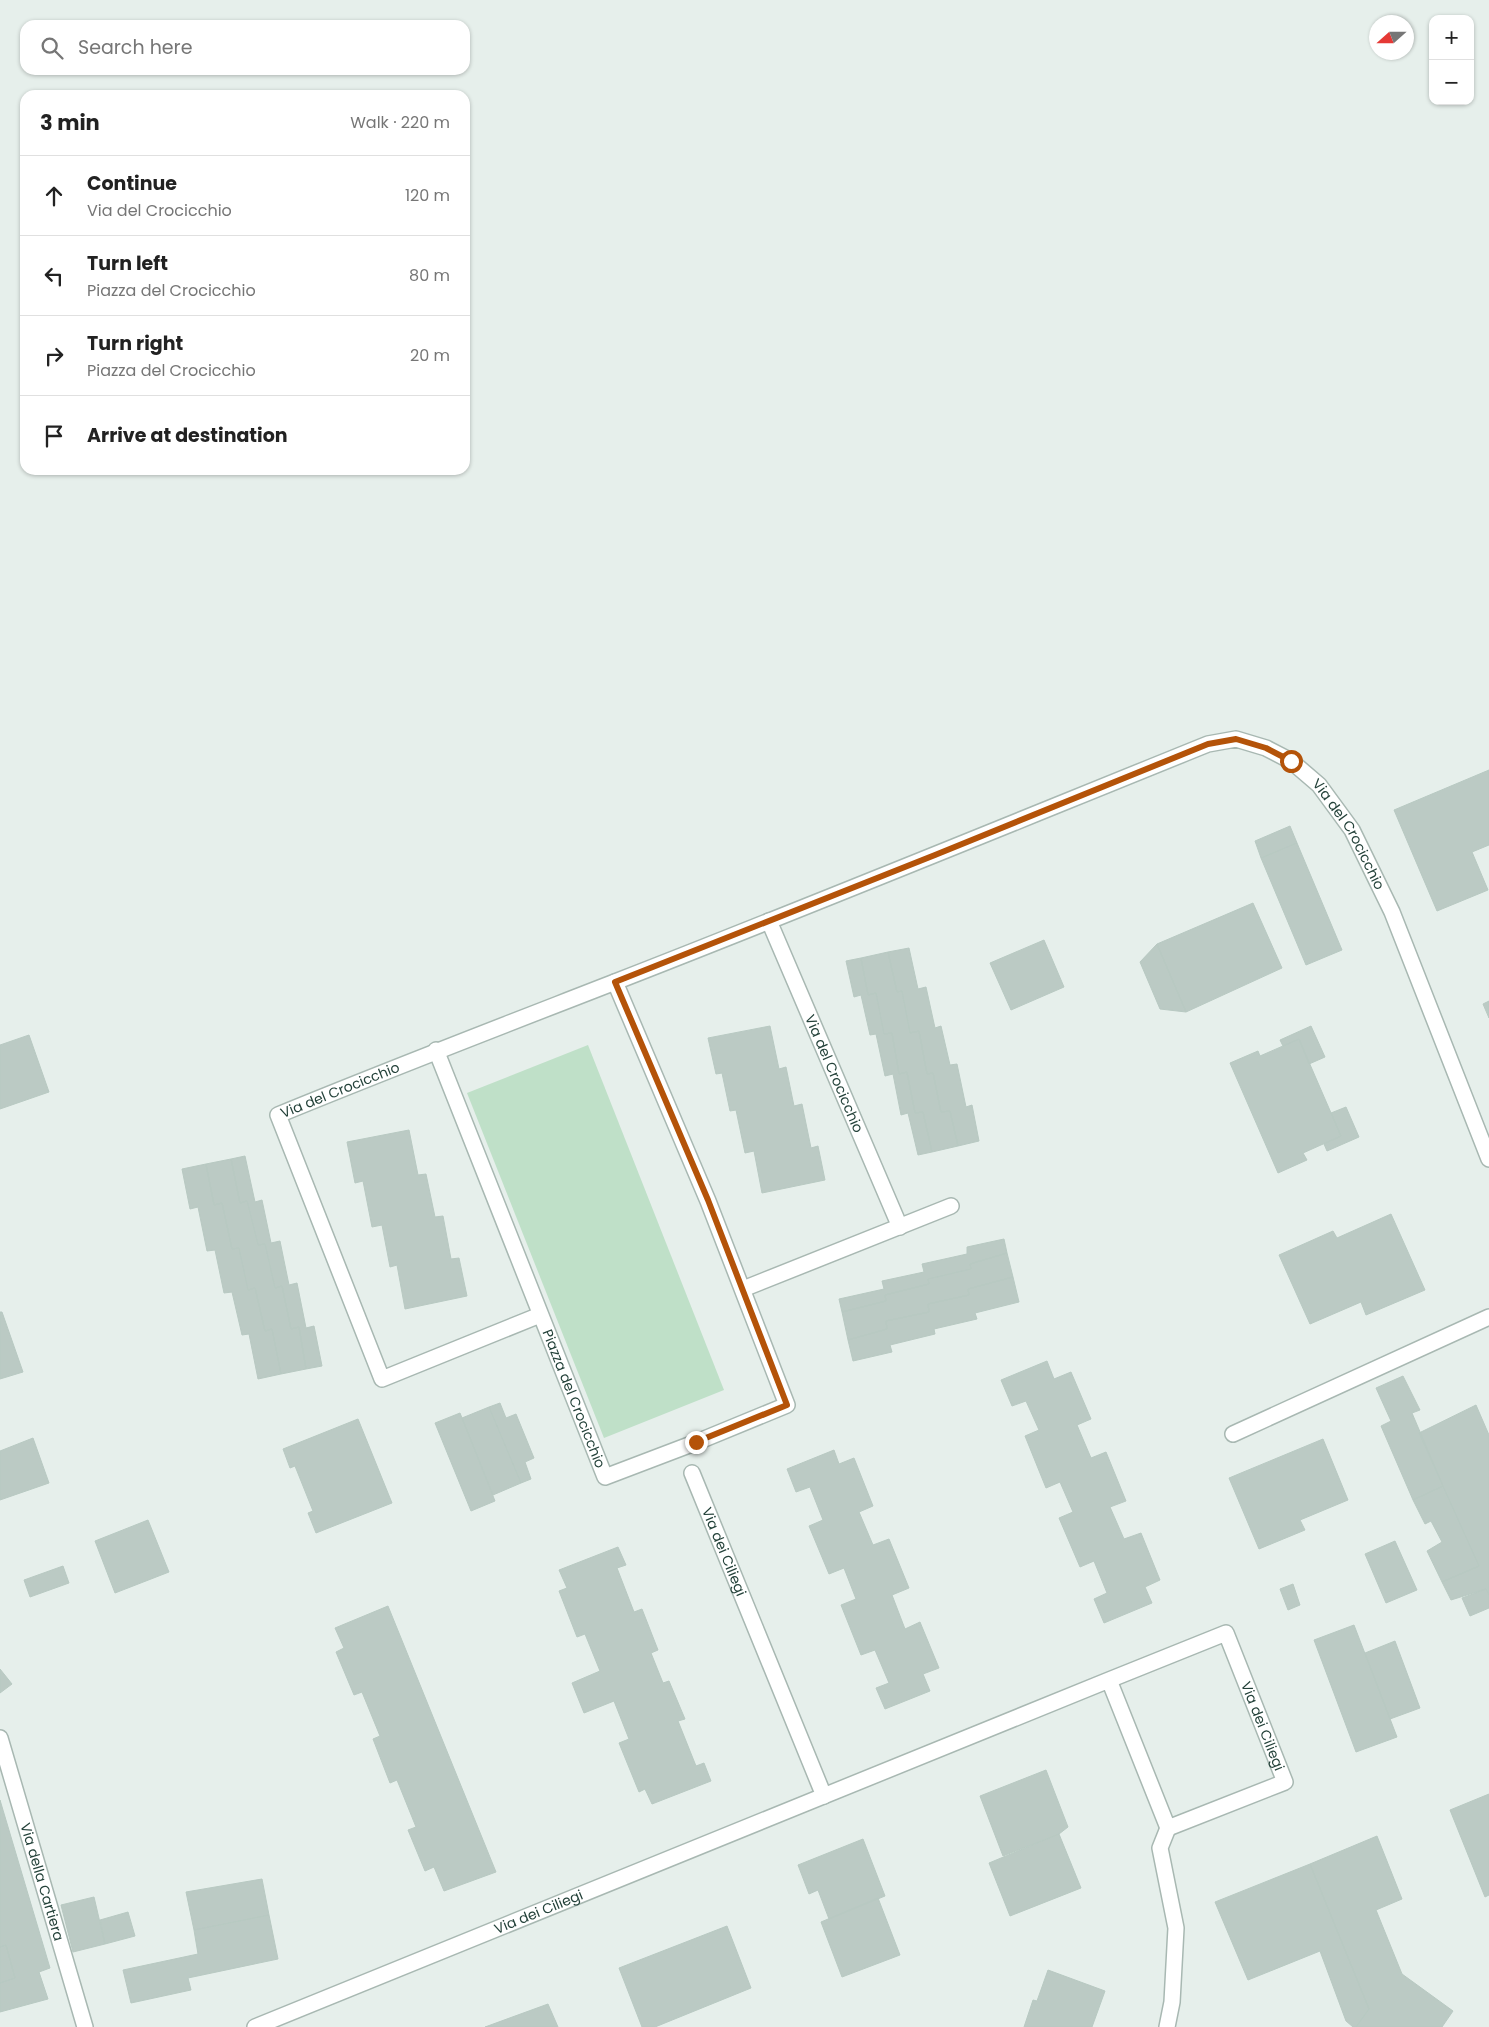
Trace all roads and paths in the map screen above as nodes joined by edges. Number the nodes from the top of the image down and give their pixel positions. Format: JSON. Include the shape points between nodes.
{"nodes":[{"id":1,"x":769,"y":921,"type":"junction"},
{"id":2,"x":615,"y":982,"type":"junction"},
{"id":3,"x":436,"y":1050,"type":"junction"},
{"id":4,"x":1489,"y":1159,"type":"edge"},
{"id":5,"x":951,"y":1206,"type":"dead end"},
{"id":6,"x":900,"y":1227,"type":"junction"},
{"id":7,"x":743,"y":1289,"type":"junction"},
{"id":8,"x":540,"y":1315,"type":"junction"},
{"id":9,"x":1489,"y":1317,"type":"edge"},
{"id":10,"x":1233,"y":1434,"type":"dead end"},
{"id":11,"x":692,"y":1473,"type":"dead end"},
{"id":12,"x":1109,"y":1680,"type":"junction"},
{"id":13,"x":0,"y":1738,"type":"edge"},
{"id":14,"x":824,"y":1796,"type":"junction"},
{"id":15,"x":1168,"y":1828,"type":"junction"},
{"id":16,"x":85,"y":2027,"type":"edge"},
{"id":17,"x":255,"y":2027,"type":"edge"},
{"id":18,"x":1167,"y":2027,"type":"edge"}],
"edges":[{"from":1,"to":2,"type":"street","name":"Via del Crocicchio"},
{"from":1,"to":4,"type":"street","name":"Via del Crocicchio","via":[[1208,744],[1236,739],[1266,748],[1291,761],[1319,785],[1352,830],[1392,912]]},
{"from":1,"to":6,"type":"street","name":"Via del Crocicchio"},
{"from":2,"to":3,"type":"street","name":"Via del Crocicchio"},
{"from":2,"to":7,"type":"street","name":"Piazza del Crocicchio"},
{"from":3,"to":8,"type":"street","name":"Piazza del Crocicchio"},
{"from":3,"to":8,"type":"street","name":"Via del Crocicchio","via":[[278,1115],[382,1379]]},
{"from":5,"to":6,"type":"street"},
{"from":6,"to":7,"type":"street"},
{"from":7,"to":8,"type":"street","name":"Piazza del Crocicchio","via":[[787,1405],[605,1477]]},
{"from":9,"to":10,"type":"street"},
{"from":11,"to":14,"type":"street","name":"Via dei Ciliegi"},
{"from":12,"to":14,"type":"street","name":"Via dei Ciliegi"},
{"from":12,"to":15,"type":"street"},
{"from":12,"to":15,"type":"street","name":"Via dei Ciliegi","via":[[1226,1633],[1230,1642],[1285,1782]]},
{"from":13,"to":16,"type":"street","name":"Via della Cartiera"},
{"from":14,"to":17,"type":"street","name":"Via dei Ciliegi"},
{"from":15,"to":18,"type":"street","via":[[1160,1848],[1176,1928],[1172,2002]]}]}
